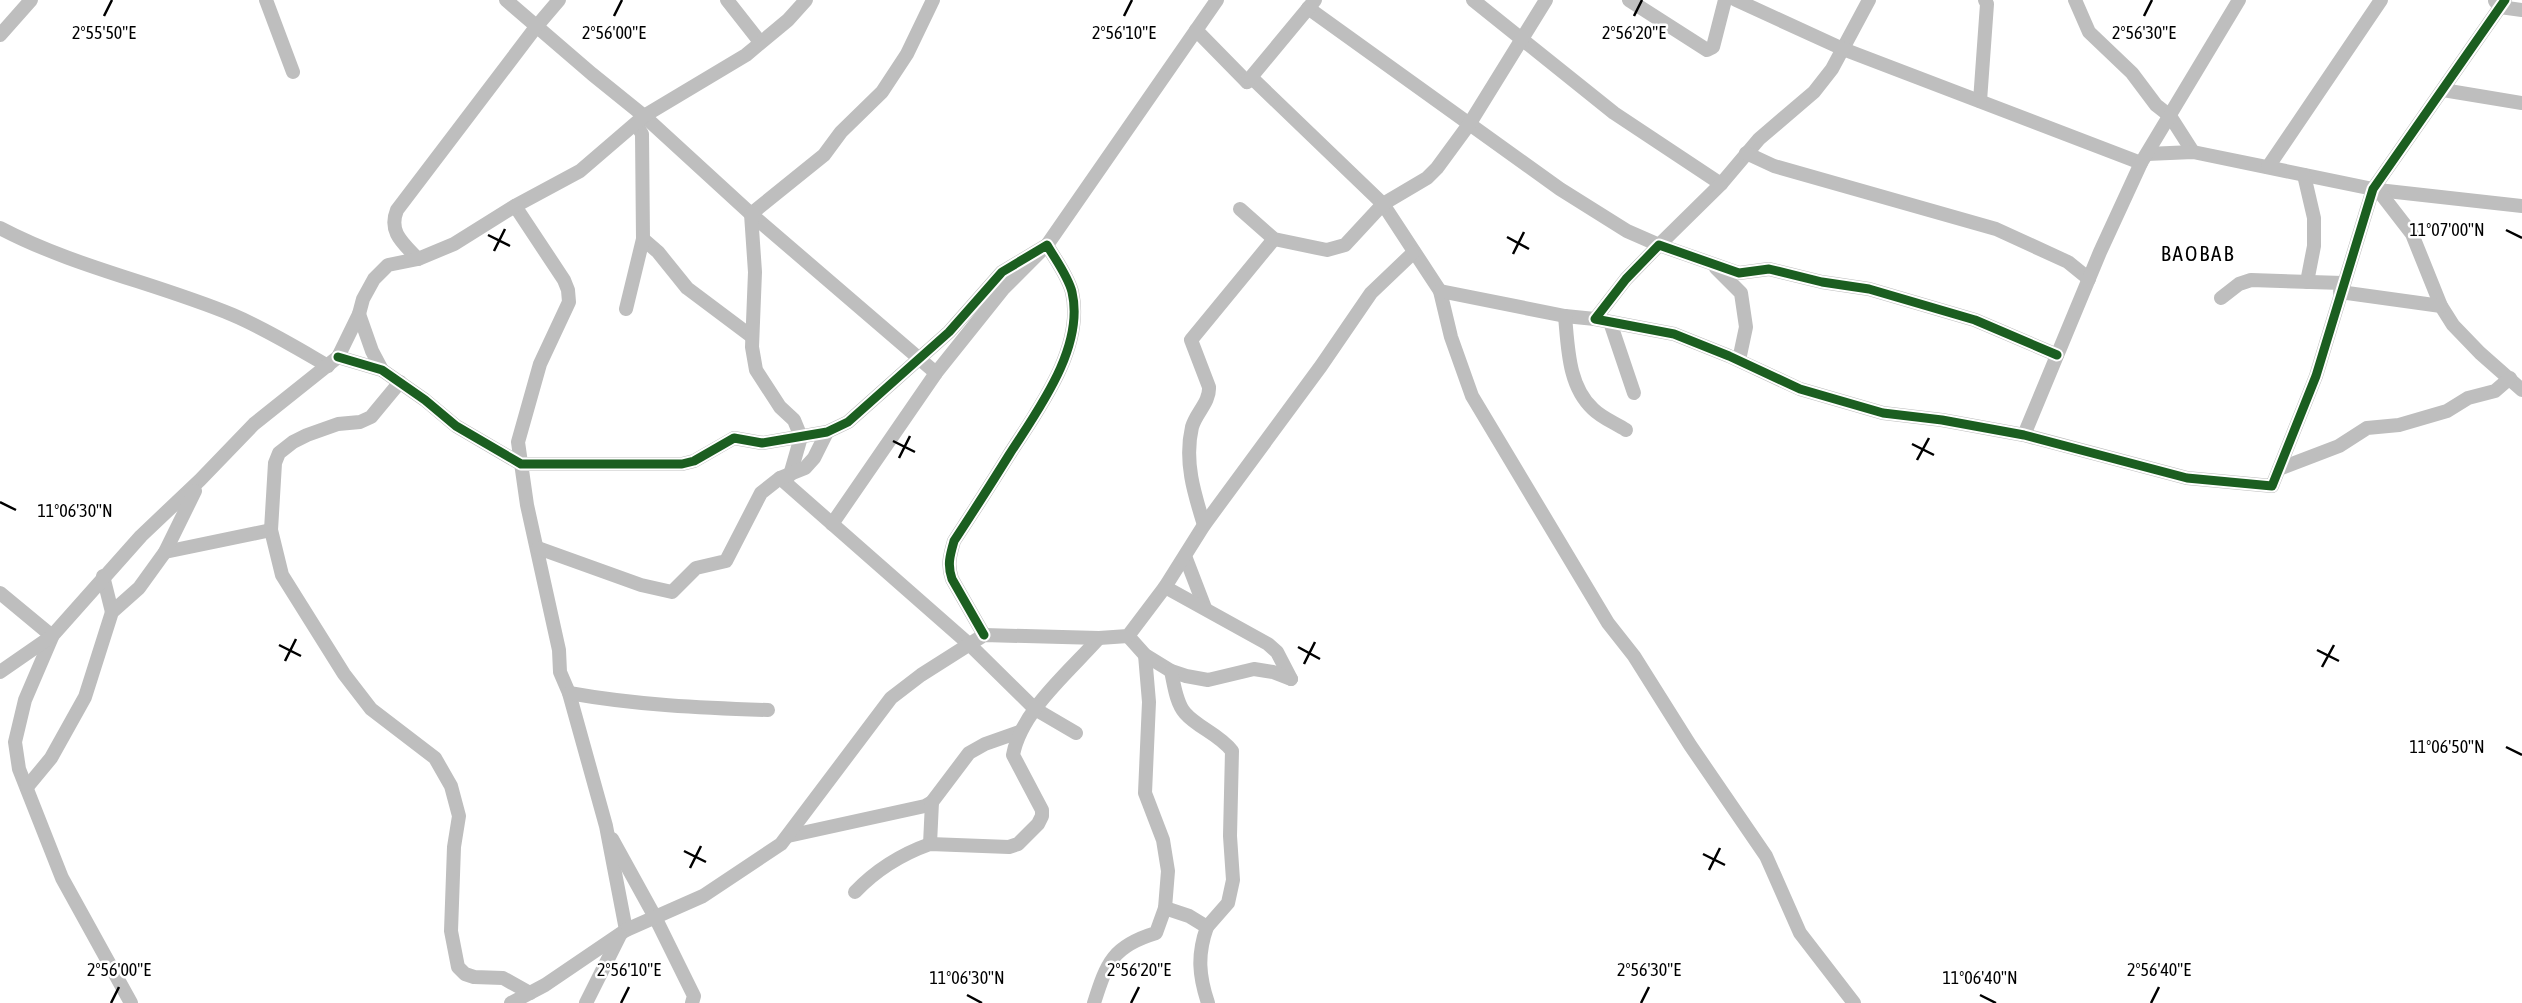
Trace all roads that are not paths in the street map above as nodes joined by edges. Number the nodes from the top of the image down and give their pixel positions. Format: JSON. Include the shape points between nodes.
{"nodes":[{"id":1,"x":31,"y":0,"type":"edge"},
{"id":2,"x":266,"y":0,"type":"edge"},
{"id":3,"x":506,"y":0,"type":"edge"},
{"id":4,"x":559,"y":0,"type":"edge"},
{"id":5,"x":727,"y":0,"type":"edge"},
{"id":6,"x":806,"y":0,"type":"edge"},
{"id":7,"x":933,"y":0,"type":"edge"},
{"id":8,"x":1217,"y":0,"type":"edge"},
{"id":9,"x":1473,"y":0,"type":"edge"},
{"id":10,"x":1546,"y":0,"type":"edge"},
{"id":11,"x":1629,"y":0,"type":"edge"},
{"id":12,"x":1725,"y":0,"type":"edge"},
{"id":13,"x":1736,"y":0,"type":"edge"},
{"id":14,"x":1869,"y":0,"type":"edge"},
{"id":15,"x":1985,"y":0,"type":"edge"},
{"id":16,"x":2075,"y":0,"type":"edge"},
{"id":17,"x":2239,"y":0,"type":"edge"},
{"id":18,"x":2381,"y":0,"type":"edge"},
{"id":19,"x":2500,"y":2,"type":"edge"},
{"id":20,"x":1311,"y":4,"type":"edge"},
{"id":21,"x":2522,"y":10,"type":"edge"},
{"id":22,"x":536,"y":27,"type":"junction"},
{"id":23,"x":1196,"y":30,"type":"junction"},
{"id":24,"x":0,"y":35,"type":"edge"},
{"id":25,"x":1522,"y":38,"type":"junction"},
{"id":26,"x":760,"y":42,"type":"junction"},
{"id":27,"x":1843,"y":49,"type":"junction"},
{"id":28,"x":293,"y":72,"type":"dead end"},
{"id":29,"x":1247,"y":82,"type":"junction"},
{"id":30,"x":2443,"y":90,"type":"junction"},
{"id":31,"x":1980,"y":101,"type":"junction"},
{"id":32,"x":2522,"y":103,"type":"edge"},
{"id":33,"x":2171,"y":116,"type":"junction"},
{"id":34,"x":640,"y":120,"type":"junction"},
{"id":35,"x":1470,"y":123,"type":"junction"},
{"id":36,"x":2193,"y":152,"type":"junction"},
{"id":37,"x":1746,"y":153,"type":"junction"},
{"id":38,"x":2144,"y":158,"type":"junction"},
{"id":39,"x":2268,"y":167,"type":"junction"},
{"id":40,"x":2304,"y":175,"type":"junction"},
{"id":41,"x":1721,"y":184,"type":"junction"},
{"id":42,"x":2376,"y":190,"type":"junction"},
{"id":43,"x":1383,"y":204,"type":"junction"},
{"id":44,"x":515,"y":206,"type":"junction"},
{"id":45,"x":2522,"y":206,"type":"edge"},
{"id":46,"x":1240,"y":209,"type":"dead end"},
{"id":47,"x":751,"y":214,"type":"junction"},
{"id":48,"x":0,"y":228,"type":"edge"},
{"id":49,"x":643,"y":239,"type":"junction"},
{"id":50,"x":1274,"y":239,"type":"junction"},
{"id":51,"x":1047,"y":245,"type":"junction"},
{"id":52,"x":1659,"y":245,"type":"junction"},
{"id":53,"x":1414,"y":252,"type":"junction"},
{"id":54,"x":2100,"y":252,"type":"junction"},
{"id":55,"x":418,"y":259,"type":"junction"},
{"id":56,"x":2068,"y":262,"type":"junction"},
{"id":57,"x":1710,"y":263,"type":"junction"},
{"id":58,"x":2089,"y":279,"type":"junction"},
{"id":59,"x":2307,"y":282,"type":"junction"},
{"id":60,"x":2342,"y":287,"type":"junction"},
{"id":61,"x":1440,"y":291,"type":"junction"},
{"id":62,"x":2221,"y":298,"type":"dead end"},
{"id":63,"x":2441,"y":306,"type":"junction"},
{"id":64,"x":626,"y":309,"type":"dead end"},
{"id":65,"x":359,"y":314,"type":"junction"},
{"id":66,"x":1565,"y":316,"type":"junction"},
{"id":67,"x":1602,"y":321,"type":"junction"},
{"id":68,"x":751,"y":336,"type":"junction"},
{"id":69,"x":2057,"y":355,"type":"junction"},
{"id":70,"x":920,"y":360,"type":"junction"},
{"id":71,"x":1739,"y":360,"type":"junction"},
{"id":72,"x":333,"y":361,"type":"junction"},
{"id":73,"x":382,"y":370,"type":"junction"},
{"id":74,"x":936,"y":373,"type":"junction"},
{"id":75,"x":2510,"y":379,"type":"junction"},
{"id":76,"x":400,"y":382,"type":"junction"},
{"id":77,"x":2522,"y":390,"type":"edge"},
{"id":78,"x":1634,"y":393,"type":"dead end"},
{"id":79,"x":1626,"y":430,"type":"dead end"},
{"id":80,"x":827,"y":432,"type":"junction"},
{"id":81,"x":2024,"y":435,"type":"junction"},
{"id":82,"x":801,"y":437,"type":"junction"},
{"id":83,"x":521,"y":464,"type":"junction"},
{"id":84,"x":2279,"y":468,"type":"junction"},
{"id":85,"x":785,"y":476,"type":"junction"},
{"id":86,"x":200,"y":480,"type":"junction"},
{"id":87,"x":832,"y":524,"type":"junction"},
{"id":88,"x":1204,"y":525,"type":"junction"},
{"id":89,"x":271,"y":530,"type":"junction"},
{"id":90,"x":538,"y":548,"type":"junction"},
{"id":91,"x":165,"y":552,"type":"junction"},
{"id":92,"x":1185,"y":556,"type":"junction"},
{"id":93,"x":103,"y":576,"type":"junction"},
{"id":94,"x":1165,"y":587,"type":"junction"},
{"id":95,"x":0,"y":593,"type":"edge"},
{"id":96,"x":1205,"y":608,"type":"junction"},
{"id":97,"x":112,"y":612,"type":"junction"},
{"id":98,"x":984,"y":635,"type":"junction"},
{"id":99,"x":52,"y":636,"type":"junction"},
{"id":100,"x":1128,"y":636,"type":"junction"},
{"id":101,"x":1100,"y":638,"type":"junction"},
{"id":102,"x":970,"y":645,"type":"junction"},
{"id":103,"x":1144,"y":655,"type":"junction"},
{"id":104,"x":1171,"y":671,"type":"junction"},
{"id":105,"x":0,"y":672,"type":"edge"},
{"id":106,"x":569,"y":693,"type":"junction"},
{"id":107,"x":1035,"y":709,"type":"junction"},
{"id":108,"x":768,"y":710,"type":"dead end"},
{"id":109,"x":1019,"y":732,"type":"junction"},
{"id":110,"x":1076,"y":733,"type":"dead end"},
{"id":111,"x":27,"y":788,"type":"junction"},
{"id":112,"x":932,"y":802,"type":"junction"},
{"id":113,"x":606,"y":826,"type":"junction"},
{"id":114,"x":788,"y":836,"type":"junction"},
{"id":115,"x":930,"y":844,"type":"junction"},
{"id":116,"x":855,"y":892,"type":"dead end"},
{"id":117,"x":1165,"y":908,"type":"junction"},
{"id":118,"x":655,"y":917,"type":"junction"},
{"id":119,"x":1207,"y":928,"type":"junction"},
{"id":120,"x":623,"y":932,"type":"junction"},
{"id":121,"x":530,"y":993,"type":"junction"},
{"id":122,"x":696,"y":1001,"type":"edge"},
{"id":123,"x":131,"y":1003,"type":"edge"},
{"id":124,"x":511,"y":1003,"type":"edge"},
{"id":125,"x":586,"y":1003,"type":"edge"},
{"id":126,"x":1094,"y":1003,"type":"edge"},
{"id":127,"x":1208,"y":1003,"type":"edge"},
{"id":128,"x":1854,"y":1003,"type":"edge"}],
"edges":[{"from":1,"to":24,"type":"street"},
{"from":2,"to":28,"type":"street"},
{"from":3,"to":22,"type":"street"},
{"from":4,"to":22,"type":"street"},
{"from":5,"to":26,"type":"street"},
{"from":6,"to":26,"type":"street"},
{"from":7,"to":47,"type":"street","via":[[890,83],[824,155]]},
{"from":8,"to":23,"type":"street"},
{"from":9,"to":25,"type":"street"},
{"from":10,"to":25,"type":"street"},
{"from":11,"to":12,"type":"street","via":[[1707,50],[1713,47]]},
{"from":13,"to":27,"type":"street"},
{"from":14,"to":27,"type":"street"},
{"from":15,"to":31,"type":"street"},
{"from":16,"to":33,"type":"street","via":[[2089,32]]},
{"from":17,"to":33,"type":"street"},
{"from":18,"to":39,"type":"street"},
{"from":19,"to":21,"type":"street"},
{"from":19,"to":30,"type":"street"},
{"from":20,"to":29,"type":"street"},
{"from":20,"to":35,"type":"street"},
{"from":22,"to":34,"type":"street"},
{"from":22,"to":55,"type":"street","via":[[397,210],[393,224],[397,236]]},
{"from":23,"to":29,"type":"street"},
{"from":23,"to":51,"type":"street"},
{"from":25,"to":35,"type":"street"},
{"from":25,"to":41,"type":"street","via":[[1614,113]]},
{"from":26,"to":34,"type":"street"},
{"from":27,"to":31,"type":"street"},
{"from":27,"to":37,"type":"street","via":[[1814,92]]},
{"from":29,"to":43,"type":"street","via":[[1253,79]]},
{"from":30,"to":32,"type":"street"},
{"from":30,"to":42,"type":"street"},
{"from":31,"to":38,"type":"street"},
{"from":33,"to":36,"type":"street"},
{"from":33,"to":38,"type":"street"},
{"from":34,"to":44,"type":"street","via":[[580,171]]},
{"from":34,"to":47,"type":"street"},
{"from":34,"to":49,"type":"street"},
{"from":35,"to":43,"type":"street","via":[[1427,178]]},
{"from":35,"to":52,"type":"street","via":[[1593,211]]},
{"from":36,"to":38,"type":"street"},
{"from":36,"to":39,"type":"street"},
{"from":37,"to":41,"type":"street"},
{"from":37,"to":56,"type":"street","via":[[1788,170],[1996,229]]},
{"from":38,"to":54,"type":"street"},
{"from":39,"to":40,"type":"street"},
{"from":40,"to":42,"type":"street"},
{"from":40,"to":59,"type":"street","via":[[2315,218]]},
{"from":41,"to":52,"type":"street"},
{"from":42,"to":45,"type":"street"},
{"from":42,"to":60,"type":"street"},
{"from":42,"to":63,"type":"street","via":[[2412,234]]},
{"from":43,"to":50,"type":"street","via":[[1345,245],[1327,250]]},
{"from":43,"to":53,"type":"street"},
{"from":44,"to":55,"type":"street","via":[[454,244]]},
{"from":44,"to":83,"type":"street","via":[[564,279],[569,302],[529,399],[518,442]]},
{"from":46,"to":50,"type":"street"},
{"from":47,"to":68,"type":"street","via":[[755,272]]},
{"from":47,"to":70,"type":"street"},
{"from":48,"to":72,"type":"street","via":[[48,251],[230,314]]},
{"from":49,"to":64,"type":"street"},
{"from":49,"to":68,"type":"street","via":[[687,288]]},
{"from":50,"to":88,"type":"street","via":[[1191,340],[1210,395],[1196,415],[1189,450],[1192,488]]},
{"from":51,"to":70,"type":"street","via":[[1002,272]]},
{"from":51,"to":74,"type":"street","via":[[1004,288]]},
{"from":51,"to":98,"type":"street","via":[[1072,291],[1074,312],[1068,344],[1042,403],[954,541],[950,555],[952,579]]},
{"from":52,"to":57,"type":"street"},
{"from":52,"to":67,"type":"street","via":[[1626,279]]},
{"from":53,"to":61,"type":"street"},
{"from":53,"to":88,"type":"street","via":[[1371,293]]},
{"from":54,"to":56,"type":"street"},
{"from":54,"to":58,"type":"street"},
{"from":55,"to":65,"type":"street","via":[[388,265],[374,279]]},
{"from":56,"to":58,"type":"street"},
{"from":57,"to":69,"type":"street","via":[[1739,273],[1769,269],[1869,289],[1975,320]]},
{"from":57,"to":71,"type":"street","via":[[1741,293],[1746,327]]},
{"from":58,"to":69,"type":"street"},
{"from":59,"to":60,"type":"street"},
{"from":59,"to":62,"type":"street","via":[[2251,281]]},
{"from":60,"to":63,"type":"street"},
{"from":60,"to":84,"type":"street","via":[[2314,384]]},
{"from":61,"to":66,"type":"street"},
{"from":61,"to":128,"type":"street","via":[[1472,396],[1608,623],[1766,856],[1800,933]]},
{"from":63,"to":75,"type":"street","via":[[2453,325]]},
{"from":65,"to":72,"type":"street"},
{"from":65,"to":73,"type":"street"},
{"from":66,"to":67,"type":"street"},
{"from":66,"to":79,"type":"street","via":[[1570,369],[1583,399]]},
{"from":67,"to":71,"type":"street","via":[[1674,334]]},
{"from":67,"to":78,"type":"street"},
{"from":68,"to":82,"type":"street","via":[[756,370],[794,420]]},
{"from":69,"to":81,"type":"street"},
{"from":70,"to":74,"type":"street"},
{"from":70,"to":80,"type":"street","via":[[848,422]]},
{"from":71,"to":81,"type":"street","via":[[1800,389],[1883,413]]},
{"from":72,"to":73,"type":"street"},
{"from":72,"to":86,"type":"street","via":[[254,424]]},
{"from":73,"to":76,"type":"street"},
{"from":74,"to":87,"type":"street"},
{"from":75,"to":77,"type":"street"},
{"from":75,"to":84,"type":"street","via":[[2495,391],[2468,398],[2446,411],[2399,425],[2367,428],[2339,446]]},
{"from":76,"to":83,"type":"street","via":[[456,426]]},
{"from":76,"to":89,"type":"street","via":[[371,416],[307,435],[279,453]]},
{"from":80,"to":82,"type":"street"},
{"from":80,"to":85,"type":"street","via":[[806,468]]},
{"from":81,"to":84,"type":"street","via":[[2187,478],[2272,486]]},
{"from":82,"to":83,"type":"street","via":[[762,443],[734,438],[682,464]]},
{"from":82,"to":85,"type":"street"},
{"from":83,"to":90,"type":"street"},
{"from":85,"to":87,"type":"street"},
{"from":85,"to":90,"type":"street","via":[[761,492],[726,561],[696,568],[673,593]]},
{"from":86,"to":91,"type":"street"},
{"from":86,"to":93,"type":"street"},
{"from":87,"to":102,"type":"street"},
{"from":88,"to":92,"type":"street"},
{"from":89,"to":91,"type":"street"},
{"from":89,"to":121,"type":"street","via":[[282,575],[344,674],[371,709],[435,758],[452,786],[459,816],[451,931],[458,967],[474,977],[503,978]]},
{"from":90,"to":106,"type":"street","via":[[560,672]]},
{"from":91,"to":97,"type":"street","via":[[139,588]]},
{"from":92,"to":94,"type":"street"},
{"from":92,"to":96,"type":"street"},
{"from":93,"to":97,"type":"street"},
{"from":93,"to":99,"type":"street"},
{"from":94,"to":96,"type":"street"},
{"from":94,"to":100,"type":"street"},
{"from":95,"to":99,"type":"street"},
{"from":96,"to":104,"type":"street","via":[[1268,644],[1291,679],[1254,669],[1208,680]]},
{"from":97,"to":111,"type":"street","via":[[85,697],[51,758]]},
{"from":98,"to":101,"type":"street"},
{"from":98,"to":102,"type":"street"},
{"from":99,"to":105,"type":"street"},
{"from":99,"to":111,"type":"street","via":[[25,700],[15,742]]},
{"from":100,"to":101,"type":"street"},
{"from":100,"to":103,"type":"street"},
{"from":101,"to":107,"type":"street"},
{"from":102,"to":107,"type":"street"},
{"from":102,"to":114,"type":"street","via":[[891,698]]},
{"from":103,"to":104,"type":"street"},
{"from":103,"to":117,"type":"street","via":[[1149,702],[1145,793],[1163,840],[1168,871]]},
{"from":104,"to":119,"type":"street","via":[[1186,715],[1216,734],[1232,751],[1233,880],[1228,904]]},
{"from":106,"to":108,"type":"street","via":[[680,708]]},
{"from":106,"to":113,"type":"street"},
{"from":107,"to":109,"type":"street"},
{"from":107,"to":110,"type":"street"},
{"from":109,"to":112,"type":"street","via":[[969,753]]},
{"from":109,"to":115,"type":"street","via":[[1013,755],[1042,810],[1038,824],[1009,847]]},
{"from":111,"to":123,"type":"street","via":[[62,878]]},
{"from":112,"to":114,"type":"street"},
{"from":112,"to":115,"type":"street"},
{"from":113,"to":118,"type":"street"},
{"from":113,"to":120,"type":"street"},
{"from":114,"to":118,"type":"street","via":[[703,896]]},
{"from":115,"to":116,"type":"street","via":[[884,868]]},
{"from":117,"to":119,"type":"street"},
{"from":117,"to":126,"type":"street","via":[[1156,933],[1136,939],[1111,958]]},
{"from":118,"to":120,"type":"street"},
{"from":118,"to":122,"type":"street"},
{"from":119,"to":127,"type":"street","via":[[1199,977]]},
{"from":120,"to":121,"type":"street"},
{"from":120,"to":125,"type":"street"},
{"from":121,"to":124,"type":"street"}]}
